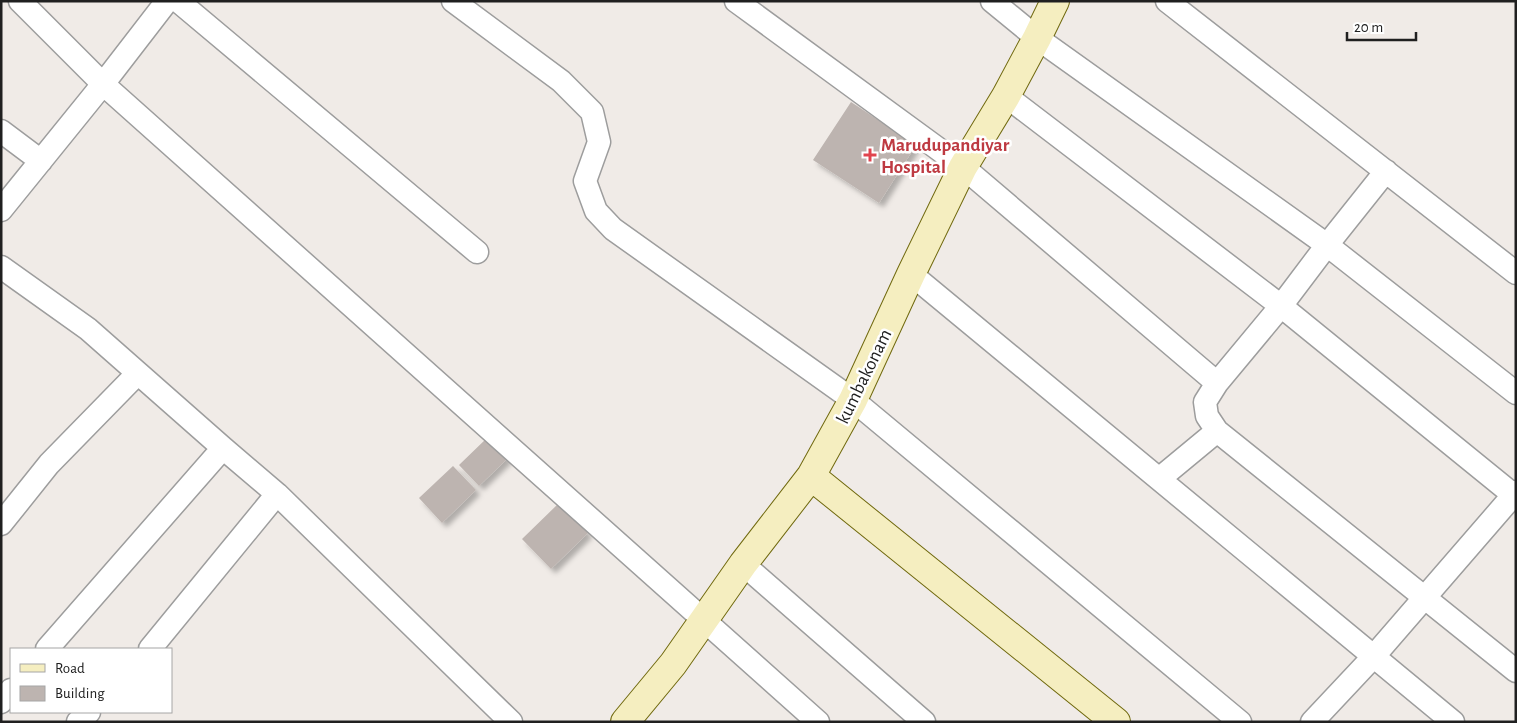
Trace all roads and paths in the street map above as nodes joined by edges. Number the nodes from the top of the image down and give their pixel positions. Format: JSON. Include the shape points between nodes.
{"nodes":[{"id":1,"x":20,"y":1,"type":"edge"},
{"id":2,"x":167,"y":1,"type":"edge"},
{"id":3,"x":178,"y":1,"type":"edge"},
{"id":4,"x":453,"y":1,"type":"edge"},
{"id":5,"x":736,"y":1,"type":"edge"},
{"id":6,"x":992,"y":1,"type":"edge"},
{"id":7,"x":1054,"y":1,"type":"edge"},
{"id":8,"x":1167,"y":1,"type":"edge"},
{"id":9,"x":1037,"y":38,"type":"junction"},
{"id":10,"x":103,"y":84,"type":"junction"},
{"id":11,"x":1006,"y":96,"type":"junction"},
{"id":12,"x":1,"y":131,"type":"edge"},
{"id":13,"x":41,"y":161,"type":"junction"},
{"id":14,"x":963,"y":168,"type":"junction"},
{"id":15,"x":1386,"y":171,"type":"junction"},
{"id":16,"x":1,"y":210,"type":"edge"},
{"id":17,"x":1327,"y":245,"type":"junction"},
{"id":18,"x":476,"y":252,"type":"dead end"},
{"id":19,"x":1,"y":267,"type":"edge"},
{"id":20,"x":1516,"y":272,"type":"edge"},
{"id":21,"x":911,"y":274,"type":"junction"},
{"id":22,"x":1281,"y":306,"type":"junction"},
{"id":23,"x":138,"y":373,"type":"junction"},
{"id":24,"x":1217,"y":383,"type":"junction"},
{"id":25,"x":1516,"y":393,"type":"edge"},
{"id":26,"x":853,"y":400,"type":"junction"},
{"id":27,"x":1216,"y":431,"type":"junction"},
{"id":28,"x":223,"y":448,"type":"junction"},
{"id":29,"x":811,"y":476,"type":"junction"},
{"id":30,"x":1159,"y":479,"type":"junction"},
{"id":31,"x":277,"y":494,"type":"junction"},
{"id":32,"x":1515,"y":495,"type":"edge"},
{"id":33,"x":1,"y":524,"type":"edge"},
{"id":34,"x":743,"y":564,"type":"junction"},
{"id":35,"x":1425,"y":597,"type":"junction"},
{"id":36,"x":704,"y":622,"type":"junction"},
{"id":37,"x":48,"y":648,"type":"edge"},
{"id":38,"x":151,"y":648,"type":"edge"},
{"id":39,"x":1374,"y":656,"type":"junction"},
{"id":40,"x":1516,"y":671,"type":"edge"},
{"id":41,"x":10,"y":691,"type":"edge"},
{"id":42,"x":1,"y":702,"type":"edge"},
{"id":43,"x":628,"y":720,"type":"edge"},
{"id":44,"x":511,"y":722,"type":"edge"},
{"id":45,"x":818,"y":722,"type":"edge"},
{"id":46,"x":924,"y":722,"type":"edge"},
{"id":47,"x":1116,"y":722,"type":"edge"},
{"id":48,"x":1240,"y":722,"type":"edge"},
{"id":49,"x":1312,"y":722,"type":"edge"},
{"id":50,"x":1453,"y":722,"type":"edge"}],
"edges":[{"from":1,"to":10,"type":"street"},
{"from":2,"to":10,"type":"street"},
{"from":3,"to":18,"type":"street"},
{"from":4,"to":26,"type":"street","via":[[561,81],[592,112],[599,142],[585,181],[596,211],[613,229]]},
{"from":5,"to":14,"type":"street"},
{"from":6,"to":9,"type":"street"},
{"from":7,"to":9,"type":"street","name":"kumbakonam"},
{"from":8,"to":15,"type":"street"},
{"from":9,"to":11,"type":"street","name":"kumbakonam"},
{"from":9,"to":17,"type":"street"},
{"from":10,"to":13,"type":"street"},
{"from":10,"to":36,"type":"street"},
{"from":11,"to":14,"type":"street","name":"kumbakonam"},
{"from":11,"to":22,"type":"street"},
{"from":12,"to":13,"type":"street"},
{"from":13,"to":16,"type":"street"},
{"from":14,"to":21,"type":"street","name":"kumbakonam"},
{"from":14,"to":24,"type":"street"},
{"from":15,"to":17,"type":"street"},
{"from":15,"to":20,"type":"street"},
{"from":17,"to":22,"type":"street"},
{"from":17,"to":25,"type":"street"},
{"from":19,"to":23,"type":"street","via":[[88,329]]},
{"from":21,"to":26,"type":"street","name":"kumbakonam"},
{"from":21,"to":30,"type":"street"},
{"from":22,"to":24,"type":"street"},
{"from":22,"to":32,"type":"street"},
{"from":23,"to":28,"type":"street"},
{"from":23,"to":33,"type":"street","via":[[49,464]]},
{"from":24,"to":27,"type":"street","via":[[1206,402],[1207,416]]},
{"from":26,"to":29,"type":"street","name":"kumbakonam"},
{"from":26,"to":48,"type":"street"},
{"from":27,"to":30,"type":"street"},
{"from":27,"to":35,"type":"street"},
{"from":28,"to":31,"type":"street"},
{"from":28,"to":37,"type":"street"},
{"from":29,"to":34,"type":"street","name":"kumbakonam"},
{"from":29,"to":47,"type":"street"},
{"from":30,"to":39,"type":"street"},
{"from":31,"to":38,"type":"street"},
{"from":31,"to":44,"type":"street"},
{"from":32,"to":35,"type":"street"},
{"from":34,"to":36,"type":"street","name":"kumbakonam"},
{"from":34,"to":46,"type":"street"},
{"from":35,"to":39,"type":"street"},
{"from":35,"to":40,"type":"street"},
{"from":36,"to":43,"type":"street","name":"kumbakonam"},
{"from":36,"to":45,"type":"street"},
{"from":39,"to":49,"type":"street"},
{"from":39,"to":50,"type":"street"},
{"from":41,"to":42,"type":"street"}]}
